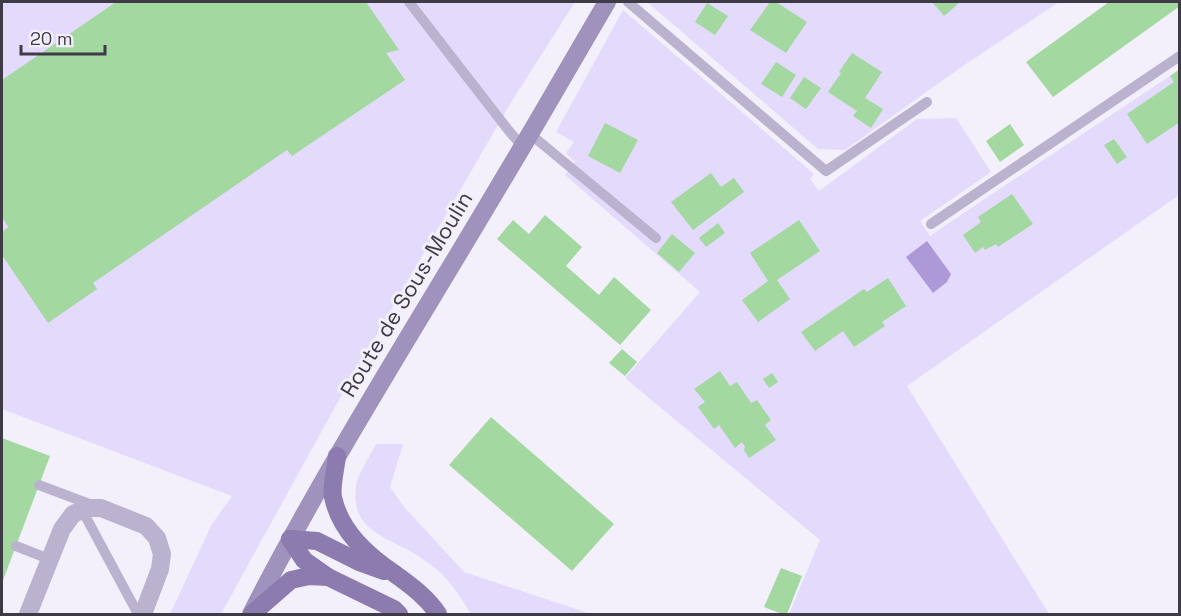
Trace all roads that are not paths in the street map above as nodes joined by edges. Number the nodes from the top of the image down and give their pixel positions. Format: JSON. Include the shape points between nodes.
{"nodes":[{"id":1,"x":409,"y":2,"type":"edge"},
{"id":2,"x":607,"y":2,"type":"edge"},
{"id":3,"x":628,"y":2,"type":"edge"},
{"id":4,"x":1179,"y":56,"type":"edge"},
{"id":5,"x":927,"y":102,"type":"dead end"},
{"id":6,"x":526,"y":140,"type":"junction"},
{"id":7,"x":931,"y":224,"type":"dead end"},
{"id":8,"x":656,"y":238,"type":"dead end"},
{"id":9,"x":337,"y":456,"type":"junction"},
{"id":10,"x":39,"y":485,"type":"dead end"},
{"id":11,"x":91,"y":509,"type":"junction"},
{"id":12,"x":290,"y":539,"type":"junction"},
{"id":13,"x":16,"y":546,"type":"dead end"},
{"id":14,"x":49,"y":559,"type":"junction"},
{"id":15,"x":394,"y":574,"type":"junction"},
{"id":16,"x":328,"y":577,"type":"junction"},
{"id":17,"x":28,"y":615,"type":"edge"},
{"id":18,"x":138,"y":615,"type":"edge"},
{"id":19,"x":143,"y":615,"type":"edge"},
{"id":20,"x":251,"y":615,"type":"edge"},
{"id":21,"x":399,"y":615,"type":"edge"},
{"id":22,"x":438,"y":615,"type":"edge"}],
"edges":[{"from":1,"to":6,"type":"lane","via":[[509,131]]},
{"from":2,"to":6,"type":"main road","name":"Route de Sous-Moulin"},
{"from":3,"to":5,"type":"lane","via":[[826,171]]},
{"from":4,"to":7,"type":"lane"},
{"from":6,"to":8,"type":"lane"},
{"from":6,"to":9,"type":"main road","name":"Route de Sous-Moulin"},
{"from":9,"to":12,"type":"main road","name":"Route de Sous-Moulin"},
{"from":9,"to":15,"type":"main road","via":[[333,495],[341,519],[361,547]]},
{"from":10,"to":11,"type":"lane"},
{"from":11,"to":14,"type":"street","via":[[73,514]]},
{"from":11,"to":18,"type":"lane"},
{"from":11,"to":19,"type":"street","via":[[146,526],[157,538],[162,554],[160,569]]},
{"from":12,"to":15,"type":"main road","via":[[317,541]]},
{"from":12,"to":16,"type":"main road","via":[[304,560]]},
{"from":12,"to":20,"type":"main road","name":"Route de Sous-Moulin"},
{"from":13,"to":14,"type":"lane"},
{"from":14,"to":17,"type":"street"},
{"from":15,"to":22,"type":"main road","via":[[420,593]]},
{"from":16,"to":20,"type":"main road","via":[[291,580]]},
{"from":16,"to":21,"type":"main road"}]}
